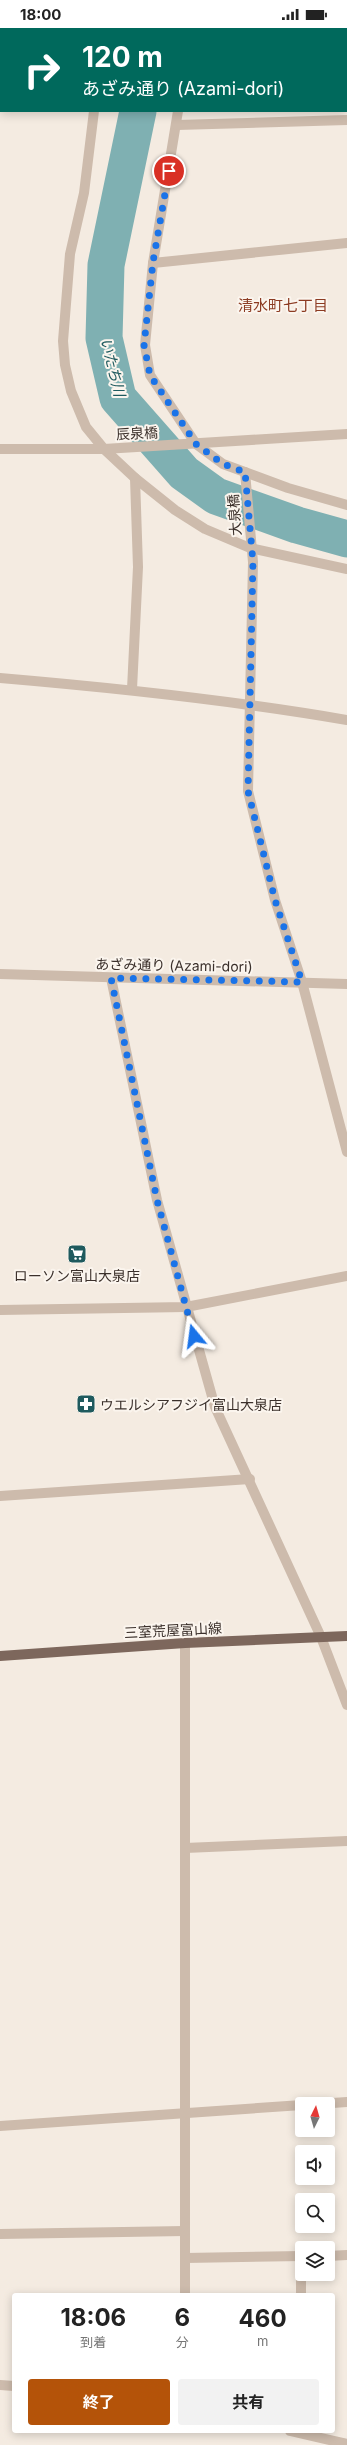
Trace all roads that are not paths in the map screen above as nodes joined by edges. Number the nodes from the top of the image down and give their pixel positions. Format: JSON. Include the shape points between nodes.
{"nodes":[{"id":1,"x":94,"y":112,"type":"edge"},
{"id":2,"x":178,"y":112,"type":"edge"},
{"id":3,"x":347,"y":120,"type":"edge"},
{"id":4,"x":177,"y":125,"type":"junction"},
{"id":5,"x":347,"y":243,"type":"edge"},
{"id":6,"x":153,"y":262,"type":"junction"},
{"id":7,"x":347,"y":434,"type":"edge"},
{"id":8,"x":196,"y":444,"type":"junction"},
{"id":9,"x":0,"y":449,"type":"edge"},
{"id":10,"x":104,"y":449,"type":"junction"},
{"id":11,"x":245,"y":476,"type":"junction"},
{"id":12,"x":135,"y":478,"type":"junction"},
{"id":13,"x":347,"y":505,"type":"edge"},
{"id":14,"x":250,"y":548,"type":"junction"},
{"id":15,"x":347,"y":569,"type":"edge"},
{"id":16,"x":0,"y":678,"type":"edge"},
{"id":17,"x":132,"y":689,"type":"junction"},
{"id":18,"x":250,"y":704,"type":"junction"},
{"id":19,"x":347,"y":720,"type":"edge"},
{"id":20,"x":0,"y":974,"type":"edge"},
{"id":21,"x":111,"y":978,"type":"junction"},
{"id":22,"x":302,"y":982,"type":"junction"},
{"id":23,"x":347,"y":984,"type":"edge"},
{"id":24,"x":347,"y":1152,"type":"edge"},
{"id":25,"x":347,"y":1276,"type":"edge"},
{"id":26,"x":186,"y":1307,"type":"junction"},
{"id":27,"x":0,"y":1310,"type":"edge"},
{"id":28,"x":250,"y":1479,"type":"junction"},
{"id":29,"x":0,"y":1496,"type":"edge"},
{"id":30,"x":347,"y":1636,"type":"edge"},
{"id":31,"x":321,"y":1637,"type":"junction"},
{"id":32,"x":185,"y":1643,"type":"junction"},
{"id":33,"x":0,"y":1656,"type":"edge"},
{"id":34,"x":347,"y":1705,"type":"edge"},
{"id":35,"x":347,"y":1841,"type":"edge"},
{"id":36,"x":185,"y":1848,"type":"junction"},
{"id":37,"x":347,"y":2102,"type":"edge"},
{"id":38,"x":335,"y":2103,"type":"edge"},
{"id":39,"x":295,"y":2105,"type":"edge"},
{"id":40,"x":185,"y":2113,"type":"junction"},
{"id":41,"x":0,"y":2126,"type":"edge"},
{"id":42,"x":185,"y":2231,"type":"junction"},
{"id":43,"x":0,"y":2234,"type":"edge"},
{"id":44,"x":347,"y":2255,"type":"edge"},
{"id":45,"x":295,"y":2256,"type":"edge"},
{"id":46,"x":335,"y":2256,"type":"edge"},
{"id":47,"x":185,"y":2258,"type":"junction"},
{"id":48,"x":301,"y":2281,"type":"edge"},
{"id":49,"x":185,"y":2293,"type":"edge"},
{"id":50,"x":301,"y":2293,"type":"edge"},
{"id":51,"x":0,"y":2384,"type":"edge"},
{"id":52,"x":12,"y":2386,"type":"edge"},
{"id":53,"x":299,"y":2433,"type":"edge"},
{"id":54,"x":332,"y":2443,"type":"edge"},
{"id":55,"x":347,"y":2444,"type":"edge"}],
"edges":[{"from":1,"to":10,"type":"street","via":[[84,193],[70,254],[63,341],[71,391],[86,427]]},
{"from":2,"to":4,"type":"street"},
{"from":3,"to":4,"type":"street"},
{"from":4,"to":6,"type":"street"},
{"from":5,"to":6,"type":"street"},
{"from":6,"to":8,"type":"street","via":[[144,345],[150,375]]},
{"from":7,"to":8,"type":"street","name":"辰泉橋"},
{"from":8,"to":10,"type":"street","name":"辰泉橋"},
{"from":8,"to":11,"type":"street"},
{"from":9,"to":10,"type":"street","name":"辰泉橋"},
{"from":10,"to":12,"type":"street"},
{"from":11,"to":13,"type":"street"},
{"from":11,"to":14,"type":"street","name":"大泉橋"},
{"from":12,"to":14,"type":"street","via":[[175,510],[205,529]]},
{"from":12,"to":17,"type":"street","via":[[138,567]]},
{"from":14,"to":15,"type":"street"},
{"from":14,"to":18,"type":"street","name":"大泉橋","via":[[253,562]]},
{"from":16,"to":17,"type":"street"},
{"from":17,"to":18,"type":"street"},
{"from":18,"to":19,"type":"street"},
{"from":18,"to":22,"type":"street","name":"大泉橋","via":[[248,791],[275,900]]},
{"from":20,"to":21,"type":"street","name":"あざみ通り (Azami-dori)"},
{"from":21,"to":22,"type":"street","name":"あざみ通り (Azami-dori)"},
{"from":21,"to":26,"type":"street","via":[[157,1200]]},
{"from":22,"to":23,"type":"street","name":"あざみ通り (Azami-dori)"},
{"from":22,"to":24,"type":"street","name":"大泉橋"},
{"from":25,"to":26,"type":"street"},
{"from":26,"to":27,"type":"street"},
{"from":26,"to":28,"type":"street","via":[[215,1407]]},
{"from":28,"to":29,"type":"street"},
{"from":28,"to":31,"type":"street"},
{"from":30,"to":31,"type":"main road","name":"三室荒屋富山線"},
{"from":31,"to":32,"type":"main road","name":"三室荒屋富山線"},
{"from":31,"to":34,"type":"street"},
{"from":32,"to":33,"type":"main road","name":"三室荒屋富山線"},
{"from":32,"to":36,"type":"street"},
{"from":35,"to":36,"type":"street"},
{"from":36,"to":40,"type":"street"},
{"from":37,"to":38,"type":"street"},
{"from":39,"to":40,"type":"street"},
{"from":40,"to":41,"type":"street"},
{"from":40,"to":42,"type":"street"},
{"from":42,"to":43,"type":"street"},
{"from":42,"to":47,"type":"street"},
{"from":44,"to":46,"type":"street"},
{"from":45,"to":47,"type":"street"},
{"from":47,"to":49,"type":"street"},
{"from":48,"to":50,"type":"street"},
{"from":51,"to":52,"type":"street"},
{"from":53,"to":54,"type":"street"},
{"from":54,"to":55,"type":"street"}]}
